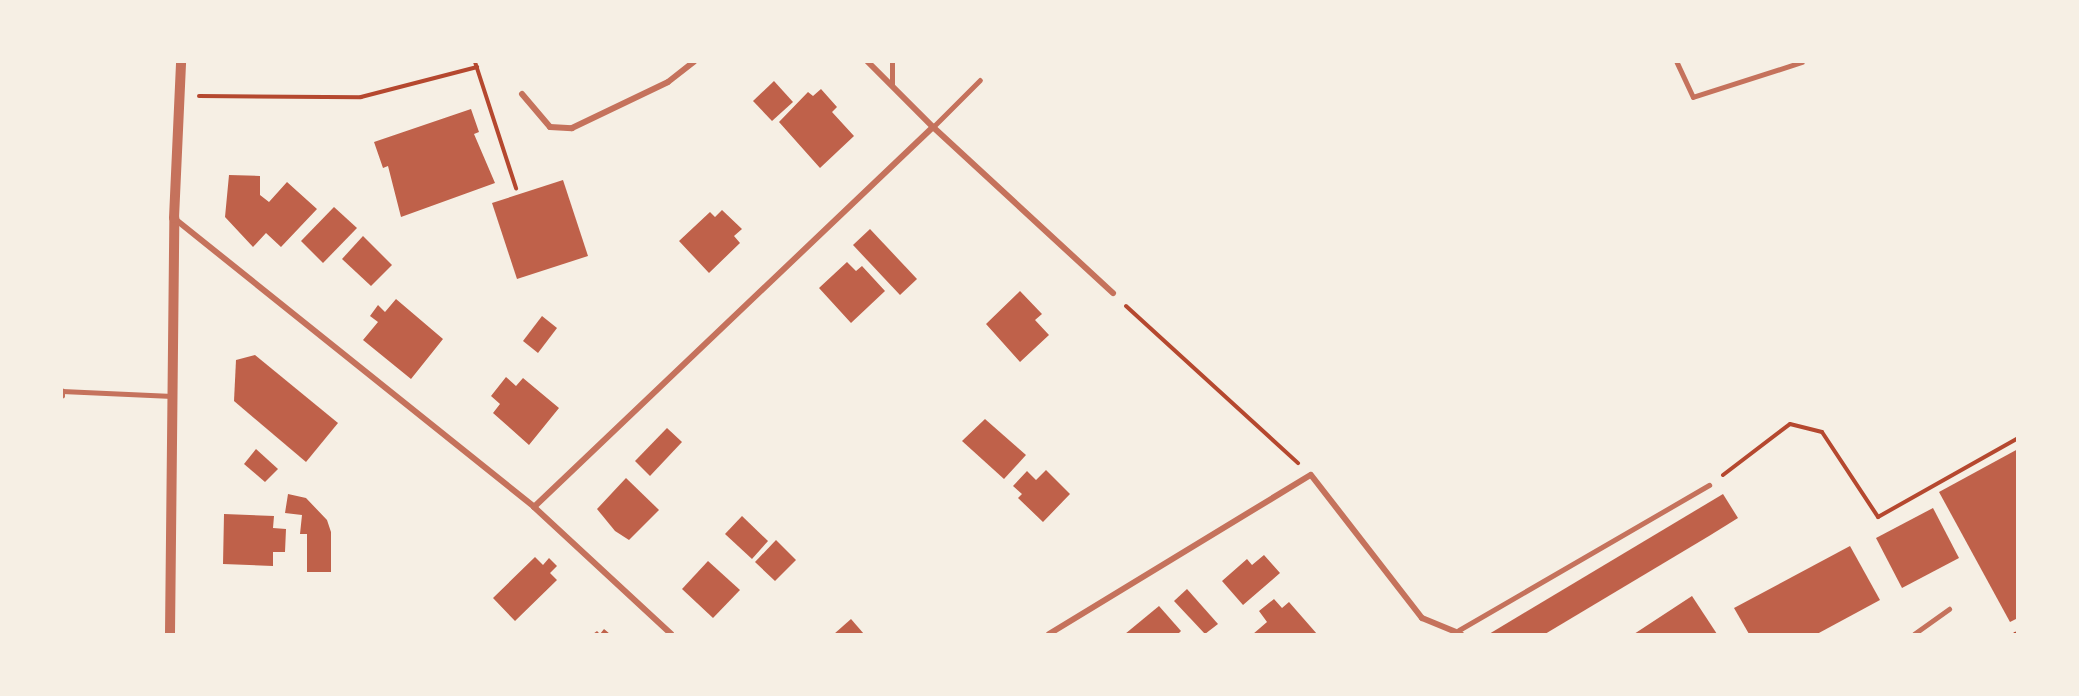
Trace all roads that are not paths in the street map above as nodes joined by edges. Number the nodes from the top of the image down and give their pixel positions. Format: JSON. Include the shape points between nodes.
{"nodes":[{"id":1,"x":181,"y":62,"type":"edge"},
{"id":2,"x":694,"y":62,"type":"edge"},
{"id":3,"x":868,"y":62,"type":"edge"},
{"id":4,"x":892,"y":62,"type":"edge"},
{"id":5,"x":1677,"y":62,"type":"edge"},
{"id":6,"x":1802,"y":62,"type":"edge"},
{"id":7,"x":980,"y":80,"type":"dead end"},
{"id":8,"x":892,"y":86,"type":"junction"},
{"id":9,"x":522,"y":94,"type":"dead end"},
{"id":10,"x":933,"y":127,"type":"junction"},
{"id":11,"x":174,"y":219,"type":"junction"},
{"id":12,"x":1113,"y":293,"type":"road end"},
{"id":13,"x":62,"y":396,"type":"edge"},
{"id":14,"x":172,"y":396,"type":"junction"},
{"id":15,"x":1709,"y":486,"type":"road end"},
{"id":16,"x":534,"y":507,"type":"junction"},
{"id":17,"x":1949,"y":609,"type":"dead end"},
{"id":18,"x":1460,"y":632,"type":"edge"},
{"id":19,"x":170,"y":634,"type":"edge"},
{"id":20,"x":671,"y":634,"type":"edge"},
{"id":21,"x":1049,"y":634,"type":"edge"},
{"id":22,"x":1914,"y":634,"type":"edge"}],
"edges":[{"from":1,"to":11,"type":"street"},
{"from":2,"to":9,"type":"street","via":[[668,82],[572,128],[550,127]]},
{"from":3,"to":8,"type":"street"},
{"from":4,"to":8,"type":"lane"},
{"from":5,"to":6,"type":"lane","via":[[1693,97]]},
{"from":7,"to":10,"type":"lane"},
{"from":8,"to":10,"type":"street"},
{"from":10,"to":12,"type":"street"},
{"from":10,"to":16,"type":"street"},
{"from":11,"to":14,"type":"street"},
{"from":11,"to":16,"type":"street"},
{"from":13,"to":14,"type":"lane","via":[[62,391]]},
{"from":14,"to":19,"type":"street"},
{"from":15,"to":18,"type":"lane"},
{"from":16,"to":20,"type":"street"},
{"from":17,"to":22,"type":"lane"},
{"from":18,"to":21,"type":"street","via":[[1422,618],[1311,476]]}]}
